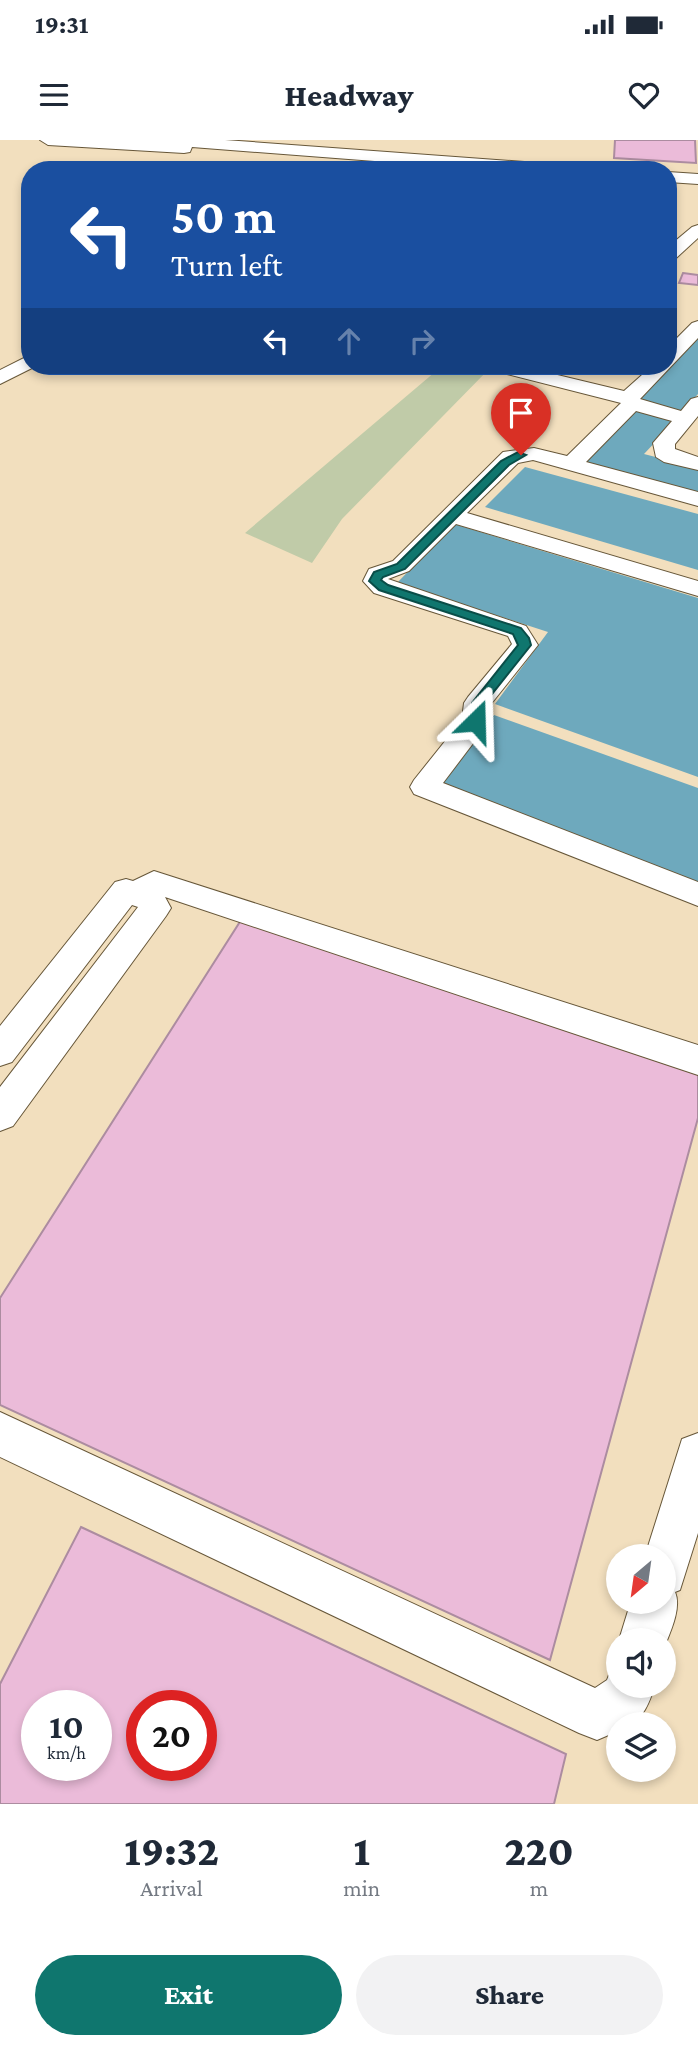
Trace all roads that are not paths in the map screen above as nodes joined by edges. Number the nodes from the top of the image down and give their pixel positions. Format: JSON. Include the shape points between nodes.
{"nodes":[{"id":1,"x":48,"y":140,"type":"edge"},
{"id":2,"x":158,"y":140,"type":"edge"},
{"id":3,"x":327,"y":161,"type":"edge"},
{"id":4,"x":489,"y":161,"type":"edge"},
{"id":5,"x":677,"y":178,"type":"edge"},
{"id":6,"x":698,"y":179,"type":"edge"},
{"id":7,"x":677,"y":185,"type":"edge"},
{"id":8,"x":698,"y":186,"type":"edge"},
{"id":9,"x":698,"y":230,"type":"edge"},
{"id":10,"x":677,"y":246,"type":"edge"},
{"id":11,"x":698,"y":327,"type":"edge"},
{"id":12,"x":677,"y":349,"type":"edge"},
{"id":13,"x":21,"y":366,"type":"edge"},
{"id":14,"x":535,"y":375,"type":"edge"},
{"id":15,"x":654,"y":375,"type":"edge"},
{"id":16,"x":0,"y":378,"type":"edge"},
{"id":17,"x":592,"y":389,"type":"junction"},
{"id":18,"x":630,"y":400,"type":"junction"},
{"id":19,"x":578,"y":405,"type":"dead end"},
{"id":20,"x":692,"y":410,"type":"edge"},
{"id":21,"x":571,"y":464,"type":"junction"},
{"id":22,"x":698,"y":464,"type":"edge"},
{"id":23,"x":698,"y":499,"type":"edge"},
{"id":24,"x":452,"y":516,"type":"junction"},
{"id":25,"x":698,"y":589,"type":"edge"},
{"id":26,"x":137,"y":894,"type":"junction"},
{"id":27,"x":698,"y":894,"type":"edge"},
{"id":28,"x":0,"y":1052,"type":"edge"},
{"id":29,"x":698,"y":1060,"type":"edge"},
{"id":30,"x":0,"y":1115,"type":"edge"},
{"id":31,"x":0,"y":1434,"type":"edge"},
{"id":32,"x":698,"y":1455,"type":"edge"},
{"id":33,"x":672,"y":1544,"type":"edge"},
{"id":34,"x":624,"y":1698,"type":"edge"}],
"edges":[{"from":1,"to":3,"type":"highway"},
{"from":2,"to":4,"type":"highway"},
{"from":5,"to":6,"type":"highway"},
{"from":7,"to":8,"type":"highway"},
{"from":9,"to":10,"type":"lane"},
{"from":11,"to":12,"type":"lane"},
{"from":13,"to":16,"type":"lane"},
{"from":14,"to":17,"type":"lane"},
{"from":15,"to":18,"type":"lane"},
{"from":17,"to":18,"type":"lane"},
{"from":17,"to":19,"type":"lane"},
{"from":18,"to":20,"type":"lane"},
{"from":18,"to":21,"type":"lane"},
{"from":20,"to":22,"type":"lane","via":[[664,443],[664,452]]},
{"from":21,"to":23,"type":"lane"},
{"from":21,"to":24,"type":"lane","via":[[534,454],[511,457]]},
{"from":24,"to":25,"type":"lane"},
{"from":24,"to":27,"type":"lane","via":[[401,566],[378,575],[375,581],[383,588],[517,631],[525,645],[478,703],[476,721],[424,787]]},
{"from":26,"to":28,"type":"lane","via":[[126,890]]},
{"from":26,"to":29,"type":"lane","via":[[154,881]]},
{"from":26,"to":30,"type":"lane","via":[[151,900],[155,908]]},
{"from":31,"to":34,"type":"lane","via":[[597,1715]]},
{"from":32,"to":33,"type":"lane"}]}
